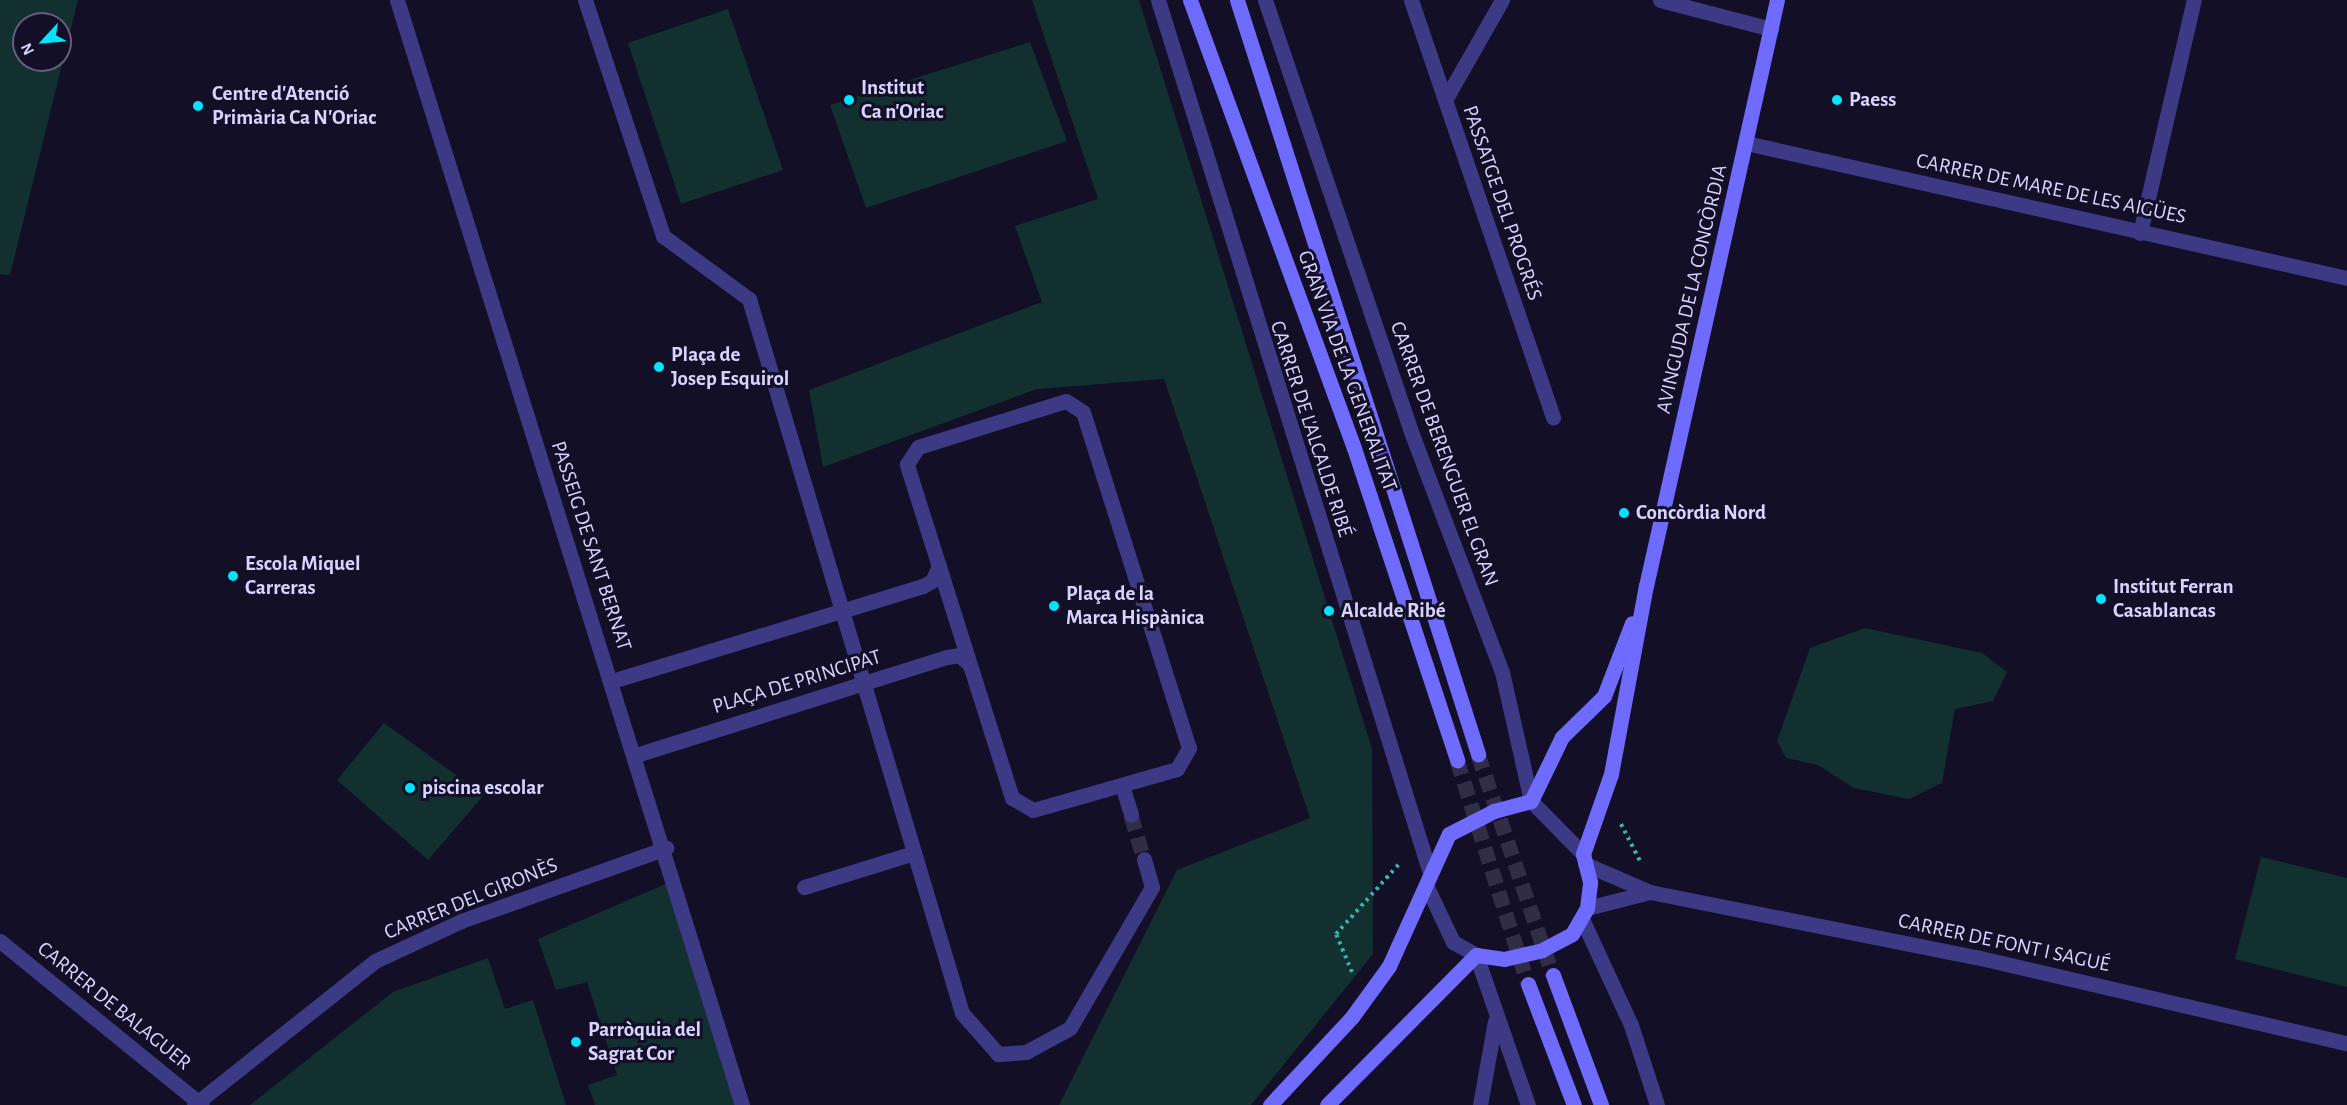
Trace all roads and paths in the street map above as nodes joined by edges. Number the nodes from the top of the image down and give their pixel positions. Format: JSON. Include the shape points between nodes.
{"nodes":[{"id":1,"x":397,"y":0,"type":"edge"},
{"id":2,"x":585,"y":0,"type":"edge"},
{"id":3,"x":1158,"y":0,"type":"edge"},
{"id":4,"x":1190,"y":0,"type":"edge"},
{"id":5,"x":1237,"y":0,"type":"edge"},
{"id":6,"x":1265,"y":0,"type":"edge"},
{"id":7,"x":1411,"y":0,"type":"edge"},
{"id":8,"x":1502,"y":0,"type":"edge"},
{"id":9,"x":1660,"y":0,"type":"edge"},
{"id":10,"x":1777,"y":0,"type":"edge"},
{"id":11,"x":2194,"y":0,"type":"edge"},
{"id":12,"x":1771,"y":28,"type":"junction"},
{"id":13,"x":1444,"y":100,"type":"junction"},
{"id":14,"x":1746,"y":143,"type":"junction"},
{"id":15,"x":2140,"y":233,"type":"junction"},
{"id":16,"x":2347,"y":278,"type":"edge"},
{"id":17,"x":1553,"y":418,"type":"dead end"},
{"id":18,"x":939,"y":566,"type":"junction"},
{"id":19,"x":1646,"y":586,"type":"junction"},
{"id":20,"x":843,"y":611,"type":"junction"},
{"id":21,"x":969,"y":664,"type":"junction"},
{"id":22,"x":612,"y":681,"type":"junction"},
{"id":23,"x":864,"y":684,"type":"junction"},
{"id":24,"x":1478,"y":754,"type":"tunnel mouth"},
{"id":25,"x":636,"y":755,"type":"junction"},
{"id":26,"x":1457,"y":760,"type":"tunnel mouth"},
{"id":27,"x":1122,"y":785,"type":"junction"},
{"id":28,"x":1606,"y":793,"type":"junction"},
{"id":29,"x":1531,"y":801,"type":"junction"},
{"id":30,"x":1131,"y":815,"type":"tunnel mouth"},
{"id":31,"x":1420,"y":842,"type":"junction"},
{"id":32,"x":666,"y":848,"type":"junction"},
{"id":33,"x":914,"y":853,"type":"junction"},
{"id":34,"x":1144,"y":859,"type":"tunnel mouth"},
{"id":35,"x":1584,"y":859,"type":"junction"},
{"id":36,"x":1429,"y":870,"type":"junction"},
{"id":37,"x":804,"y":887,"type":"dead end"},
{"id":38,"x":1427,"y":887,"type":"junction"},
{"id":39,"x":1643,"y":889,"type":"junction"},
{"id":40,"x":1584,"y":914,"type":"junction"},
{"id":41,"x":0,"y":941,"type":"edge"},
{"id":42,"x":1476,"y":955,"type":"junction"},
{"id":43,"x":1553,"y":975,"type":"tunnel mouth"},
{"id":44,"x":1528,"y":984,"type":"tunnel mouth"},
{"id":45,"x":1364,"y":1000,"type":"junction"},
{"id":46,"x":1495,"y":1018,"type":"junction"},
{"id":47,"x":2347,"y":1043,"type":"edge"},
{"id":48,"x":198,"y":1104,"type":"edge"},
{"id":49,"x":742,"y":1105,"type":"edge"},
{"id":50,"x":1270,"y":1105,"type":"edge"},
{"id":51,"x":1327,"y":1105,"type":"edge"},
{"id":52,"x":1480,"y":1105,"type":"edge"},
{"id":53,"x":1528,"y":1105,"type":"edge"},
{"id":54,"x":1574,"y":1105,"type":"edge"},
{"id":55,"x":1601,"y":1105,"type":"edge"},
{"id":56,"x":1657,"y":1105,"type":"edge"}],
"edges":[{"from":1,"to":22,"type":"street","name":"PASSEIG DE SANT BERNAT"},
{"from":2,"to":20,"type":"street","via":[[663,236],[749,299]]},
{"from":3,"to":31,"type":"street","name":"CARRER DE L'ALCALDE RIBÉ"},
{"from":4,"to":26,"type":"street","name":"GRAN VIA DE LA GENERALITAT","via":[[1354,448]]},
{"from":5,"to":24,"type":"street","name":"GRAN VIA DE LA GENERALITAT"},
{"from":6,"to":29,"type":"street","name":"CARRER DE BERENGUER EL GRAN","via":[[1410,429],[1502,672]]},
{"from":7,"to":13,"type":"street","name":"PASSATGE DEL PROGRÉS"},
{"from":8,"to":13,"type":"street"},
{"from":9,"to":12,"type":"street"},
{"from":10,"to":12,"type":"street","name":"AVINGUDA DE LA CONCÒRDIA"},
{"from":11,"to":15,"type":"street"},
{"from":12,"to":14,"type":"street","name":"AVINGUDA DE LA CONCÒRDIA"},
{"from":13,"to":17,"type":"street","name":"PASSATGE DEL PROGRÉS"},
{"from":14,"to":15,"type":"street","name":"CARRER DE MARE DE LES AIGÜES"},
{"from":14,"to":19,"type":"street","name":"AVINGUDA DE LA CONCÒRDIA"},
{"from":15,"to":16,"type":"street","name":"CARRER DE MARE DE LES AIGÜES"},
{"from":18,"to":20,"type":"street","via":[[933,581],[923,586]]},
{"from":18,"to":21,"type":"street"},
{"from":18,"to":27,"type":"street","via":[[907,464],[918,447],[1066,401],[1083,412],[1190,748],[1177,769]]},
{"from":19,"to":28,"type":"street","name":"AVINGUDA DE LA CONCÒRDIA"},
{"from":19,"to":29,"type":"street","name":"AVINGUDA DE LA CONCÒRDIA","via":[[1604,696],[1562,737]]},
{"from":20,"to":22,"type":"street"},
{"from":20,"to":23,"type":"street"},
{"from":21,"to":23,"type":"street","name":"PLAÇA DE PRINCIPAT","via":[[959,655],[947,657]]},
{"from":21,"to":27,"type":"street","via":[[1012,798],[1033,810]]},
{"from":22,"to":25,"type":"street","name":"PASSEIG DE SANT BERNAT"},
{"from":23,"to":25,"type":"street","name":"PLAÇA DE PRINCIPAT"},
{"from":23,"to":33,"type":"street"},
{"from":25,"to":32,"type":"street","name":"PASSEIG DE SANT BERNAT"},
{"from":27,"to":30,"type":"street"},
{"from":28,"to":35,"type":"street","name":"AVINGUDA DE LA CONCÒRDIA"},
{"from":28,"to":39,"type":"path","via":[[1622,801],[1624,834],[1641,854]]},
{"from":29,"to":35,"type":"street"},
{"from":29,"to":36,"type":"street","via":[[1494,811],[1449,834]]},
{"from":31,"to":36,"type":"street","name":"CARRER DE L'ALCALDE RIBÉ"},
{"from":31,"to":45,"type":"path","via":[[1336,934]]},
{"from":32,"to":48,"type":"street","name":"CARRER DEL GIRONÈS","via":[[461,921],[375,961]]},
{"from":32,"to":49,"type":"street","name":"PASSEIG DE SANT BERNAT"},
{"from":33,"to":34,"type":"street","via":[[962,1013],[998,1054],[1026,1052],[1070,1028],[1152,887]]},
{"from":33,"to":37,"type":"street"},
{"from":35,"to":39,"type":"street","name":"CARRER DE FONT I SAGUÉ"},
{"from":35,"to":40,"type":"street"},
{"from":36,"to":38,"type":"street"},
{"from":38,"to":42,"type":"street","via":[[1453,942]]},
{"from":38,"to":45,"type":"street","via":[[1389,966]]},
{"from":39,"to":40,"type":"street","name":"CARRER DE FONT I SAGUÉ"},
{"from":39,"to":47,"type":"street","name":"CARRER DE FONT I SAGUÉ","via":[[1977,957]]},
{"from":40,"to":42,"type":"street","via":[[1572,934],[1542,950],[1504,959]]},
{"from":40,"to":56,"type":"street","via":[[1631,1025]]},
{"from":41,"to":48,"type":"street","name":"CARRER DE BALAGUER"},
{"from":42,"to":46,"type":"street"},
{"from":42,"to":51,"type":"street"},
{"from":43,"to":55,"type":"street"},
{"from":44,"to":54,"type":"street"},
{"from":45,"to":50,"type":"street"},
{"from":46,"to":52,"type":"street"},
{"from":46,"to":53,"type":"street"}]}
